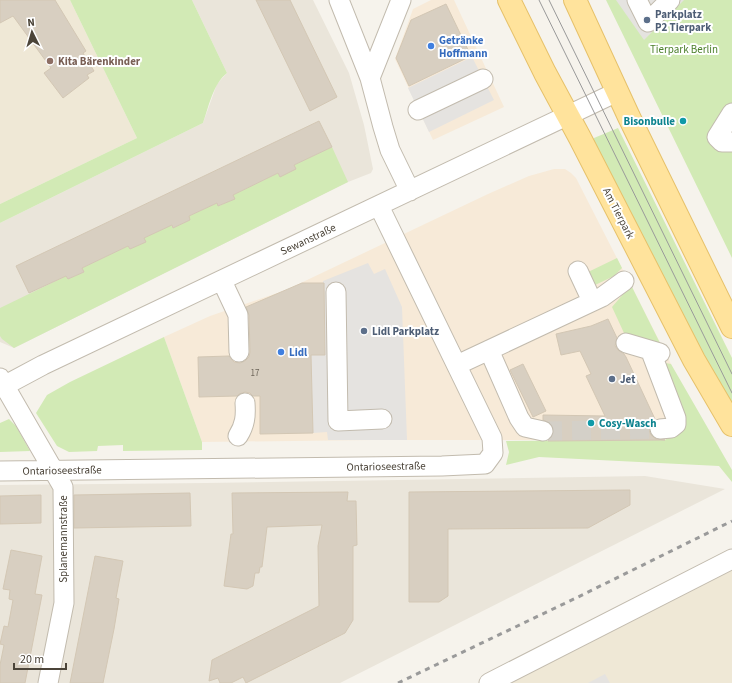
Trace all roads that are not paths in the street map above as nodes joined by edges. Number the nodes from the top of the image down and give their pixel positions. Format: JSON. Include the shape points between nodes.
{"nodes":[{"id":1,"x":339,"y":0,"type":"edge"},
{"id":2,"x":401,"y":0,"type":"edge"},
{"id":3,"x":509,"y":0,"type":"edge"},
{"id":4,"x":574,"y":0,"type":"edge"},
{"id":5,"x":637,"y":0,"type":"edge"},
{"id":6,"x":670,"y":0,"type":"edge"},
{"id":7,"x":370,"y":78,"type":"junction"},
{"id":8,"x":483,"y":78,"type":"dead end"},
{"id":9,"x":617,"y":92,"type":"junction"},
{"id":10,"x":418,"y":110,"type":"dead end"},
{"id":11,"x":732,"y":113,"type":"edge"},
{"id":12,"x":568,"y":116,"type":"junction"},
{"id":13,"x":732,"y":142,"type":"edge"},
{"id":14,"x":410,"y":191,"type":"junction"},
{"id":15,"x":379,"y":206,"type":"junction"},
{"id":16,"x":578,"y":271,"type":"dead end"},
{"id":17,"x":222,"y":281,"type":"junction"},
{"id":18,"x":624,"y":281,"type":"dead end"},
{"id":19,"x":336,"y":292,"type":"dead end"},
{"id":20,"x":597,"y":299,"type":"junction"},
{"id":21,"x":732,"y":327,"type":"edge"},
{"id":22,"x":626,"y":343,"type":"dead end"},
{"id":23,"x":489,"y":350,"type":"junction"},
{"id":24,"x":239,"y":352,"type":"dead end"},
{"id":25,"x":457,"y":365,"type":"junction"},
{"id":26,"x":1,"y":384,"type":"edge"},
{"id":27,"x":245,"y":403,"type":"dead end"},
{"id":28,"x":382,"y":419,"type":"dead end"},
{"id":29,"x":732,"y":425,"type":"edge"},
{"id":30,"x":660,"y":429,"type":"tunnel mouth"},
{"id":31,"x":543,"y":431,"type":"tunnel mouth"},
{"id":32,"x":238,"y":436,"type":"dead end"},
{"id":33,"x":0,"y":470,"type":"edge"},
{"id":34,"x":52,"y":470,"type":"junction"},
{"id":35,"x":732,"y":559,"type":"edge"},
{"id":36,"x":48,"y":683,"type":"edge"},
{"id":37,"x":489,"y":683,"type":"edge"}],
"edges":[{"from":1,"to":7,"type":"street"},
{"from":2,"to":7,"type":"street"},
{"from":3,"to":12,"type":"main road","name":"Am Tierpark"},
{"from":4,"to":9,"type":"main road"},
{"from":5,"to":6,"type":"street","via":[[648,22]]},
{"from":7,"to":14,"type":"street","via":[[390,150]]},
{"from":8,"to":10,"type":"street"},
{"from":9,"to":12,"type":"street","name":"Sewanstraße"},
{"from":9,"to":21,"type":"main road"},
{"from":11,"to":13,"type":"street","via":[[717,137],[722,142]]},
{"from":12,"to":14,"type":"street","name":"Sewanstraße"},
{"from":12,"to":29,"type":"main road","name":"Am Tierpark","via":[[694,360]]},
{"from":14,"to":15,"type":"street","name":"Sewanstraße"},
{"from":15,"to":17,"type":"street","name":"Sewanstraße"},
{"from":15,"to":25,"type":"street","name":"Ontarioseestraße"},
{"from":16,"to":20,"type":"street"},
{"from":17,"to":24,"type":"street","via":[[238,315]]},
{"from":17,"to":26,"type":"street","name":"Sewanstraße"},
{"from":18,"to":20,"type":"street"},
{"from":19,"to":28,"type":"street","via":[[338,421]]},
{"from":20,"to":23,"type":"street"},
{"from":22,"to":30,"type":"street","via":[[655,352],[676,418],[676,424],[671,428]]},
{"from":23,"to":25,"type":"street"},
{"from":23,"to":31,"type":"street","via":[[525,427]]},
{"from":25,"to":34,"type":"street","name":"Ontarioseestraße","via":[[492,438],[493,453],[485,464]]},
{"from":26,"to":34,"type":"street","name":"Splanemannstraße"},
{"from":27,"to":32,"type":"street","via":[[244,426]]},
{"from":33,"to":34,"type":"street","name":"Ontarioseestraße"},
{"from":34,"to":36,"type":"street","name":"Splanemannstraße","via":[[63,487],[64,603]]},
{"from":35,"to":37,"type":"street"}]}
